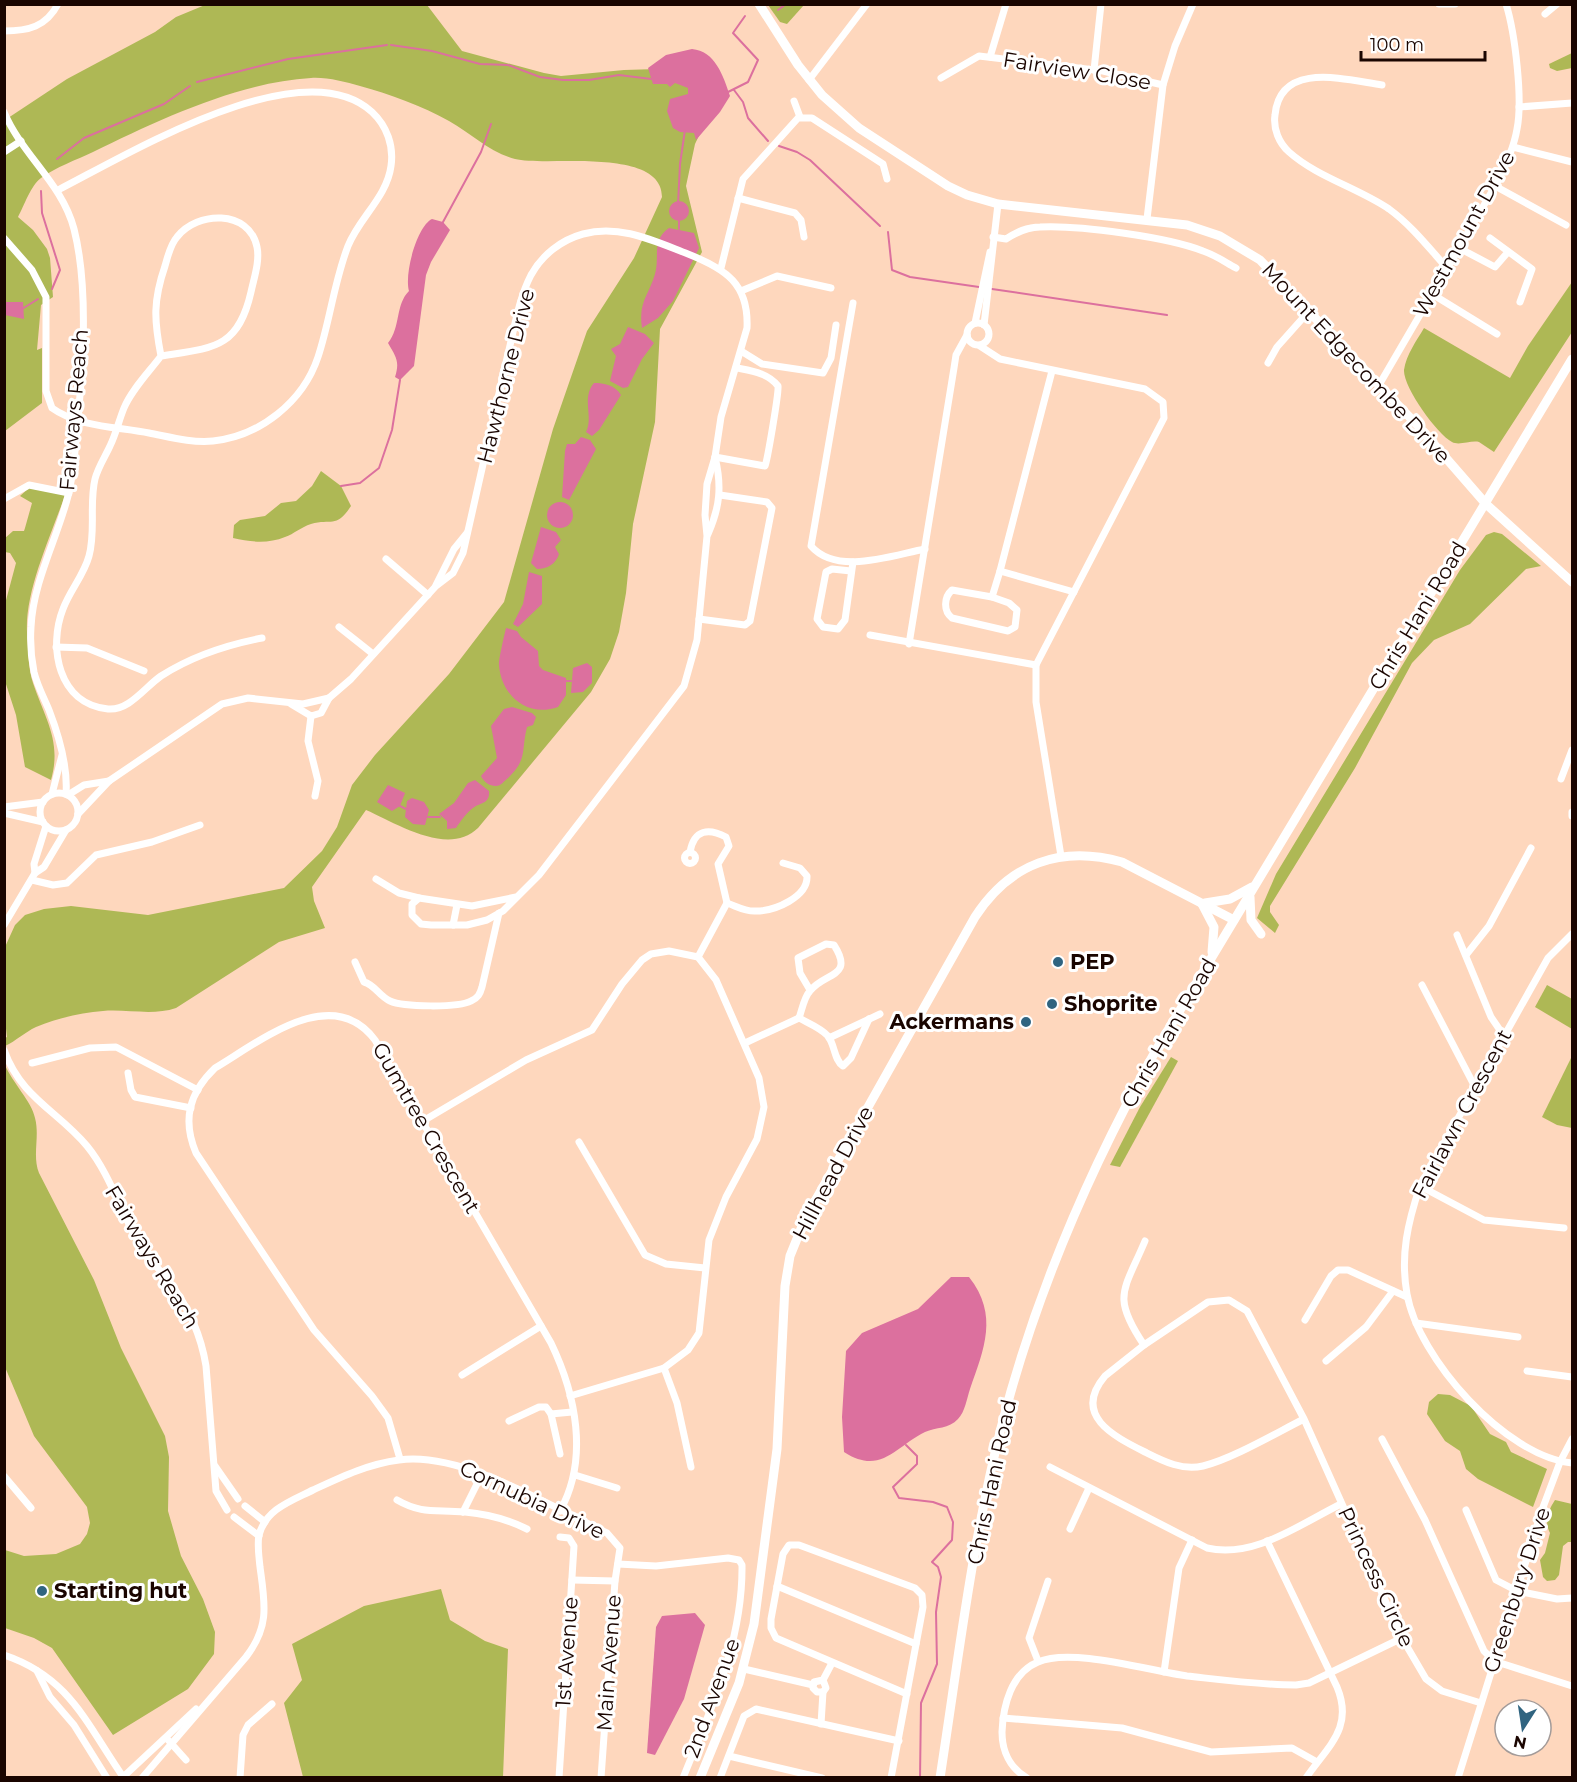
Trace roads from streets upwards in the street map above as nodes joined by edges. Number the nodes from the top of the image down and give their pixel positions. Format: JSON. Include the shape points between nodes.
{"nodes":[{"id":1,"x":58,"y":4,"type":"edge"},
{"id":2,"x":759,"y":4,"type":"edge"},
{"id":3,"x":867,"y":4,"type":"edge"},
{"id":4,"x":1006,"y":4,"type":"edge"},
{"id":5,"x":1101,"y":4,"type":"edge"},
{"id":6,"x":1193,"y":4,"type":"edge"},
{"id":7,"x":1439,"y":4,"type":"edge"},
{"id":8,"x":1455,"y":4,"type":"edge"},
{"id":9,"x":1506,"y":4,"type":"edge"},
{"id":10,"x":1557,"y":4,"type":"edge"},
{"id":11,"x":1545,"y":14,"type":"dead end"},
{"id":12,"x":4,"y":31,"type":"edge"},
{"id":13,"x":990,"y":57,"type":"junction"},
{"id":14,"x":1094,"y":70,"type":"junction"},
{"id":15,"x":941,"y":78,"type":"dead end"},
{"id":16,"x":809,"y":80,"type":"junction"},
{"id":17,"x":1163,"y":85,"type":"junction"},
{"id":18,"x":1382,"y":85,"type":"dead end"},
{"id":19,"x":794,"y":101,"type":"dead end"},
{"id":20,"x":1572,"y":104,"type":"edge"},
{"id":21,"x":1519,"y":107,"type":"junction"},
{"id":22,"x":4,"y":112,"type":"edge"},
{"id":23,"x":800,"y":117,"type":"junction"},
{"id":24,"x":21,"y":141,"type":"junction"},
{"id":25,"x":1513,"y":147,"type":"junction"},
{"id":26,"x":4,"y":152,"type":"edge"},
{"id":27,"x":1572,"y":162,"type":"edge"},
{"id":28,"x":887,"y":179,"type":"dead end"},
{"id":29,"x":1495,"y":186,"type":"junction"},
{"id":30,"x":58,"y":190,"type":"junction"},
{"id":31,"x":738,"y":198,"type":"junction"},
{"id":32,"x":998,"y":204,"type":"junction"},
{"id":33,"x":1147,"y":219,"type":"junction"},
{"id":34,"x":1566,"y":225,"type":"dead end"},
{"id":35,"x":804,"y":237,"type":"dead end"},
{"id":36,"x":993,"y":237,"type":"junction"},
{"id":37,"x":4,"y":238,"type":"edge"},
{"id":38,"x":1490,"y":238,"type":"dead end"},
{"id":39,"x":992,"y":247,"type":"junction"},
{"id":40,"x":1459,"y":248,"type":"junction"},
{"id":41,"x":1508,"y":252,"type":"junction"},
{"id":42,"x":721,"y":268,"type":"junction"},
{"id":43,"x":1236,"y":268,"type":"dead end"},
{"id":44,"x":1447,"y":268,"type":"junction"},
{"id":45,"x":831,"y":288,"type":"dead end"},
{"id":46,"x":741,"y":291,"type":"junction"},
{"id":47,"x":1432,"y":294,"type":"junction"},
{"id":48,"x":1520,"y":302,"type":"dead end"},
{"id":49,"x":853,"y":303,"type":"dead end"},
{"id":50,"x":1310,"y":310,"type":"junction"},
{"id":51,"x":975,"y":323,"type":"junction"},
{"id":52,"x":836,"y":325,"type":"dead end"},
{"id":53,"x":984,"y":325,"type":"junction"},
{"id":54,"x":1497,"y":334,"type":"dead end"},
{"id":55,"x":967,"y":335,"type":"junction"},
{"id":56,"x":988,"y":341,"type":"junction"},
{"id":57,"x":971,"y":343,"type":"junction"},
{"id":58,"x":961,"y":346,"type":"junction"},
{"id":59,"x":980,"y":346,"type":"junction"},
{"id":60,"x":741,"y":351,"type":"junction"},
{"id":61,"x":992,"y":354,"type":"junction"},
{"id":62,"x":161,"y":356,"type":"junction"},
{"id":63,"x":1572,"y":359,"type":"edge"},
{"id":64,"x":1268,"y":363,"type":"dead end"},
{"id":65,"x":737,"y":368,"type":"junction"},
{"id":66,"x":1052,"y":371,"type":"junction"},
{"id":67,"x":1379,"y":385,"type":"junction"},
{"id":68,"x":78,"y":419,"type":"junction"},
{"id":69,"x":118,"y":427,"type":"junction"},
{"id":70,"x":715,"y":457,"type":"junction"},
{"id":71,"x":707,"y":484,"type":"junction"},
{"id":72,"x":720,"y":485,"type":"junction"},
{"id":73,"x":69,"y":493,"type":"junction"},
{"id":74,"x":4,"y":499,"type":"edge"},
{"id":75,"x":720,"y":499,"type":"junction"},
{"id":76,"x":705,"y":502,"type":"junction"},
{"id":77,"x":1486,"y":504,"type":"junction"},
{"id":78,"x":468,"y":531,"type":"junction"},
{"id":79,"x":707,"y":536,"type":"junction"},
{"id":80,"x":454,"y":549,"type":"junction"},
{"id":81,"x":925,"y":549,"type":"junction"},
{"id":82,"x":463,"y":553,"type":"junction"},
{"id":83,"x":386,"y":559,"type":"dead end"},
{"id":84,"x":853,"y":562,"type":"junction"},
{"id":85,"x":443,"y":567,"type":"junction"},
{"id":86,"x":1000,"y":571,"type":"junction"},
{"id":87,"x":851,"y":572,"type":"junction"},
{"id":88,"x":453,"y":573,"type":"junction"},
{"id":89,"x":1572,"y":582,"type":"edge"},
{"id":90,"x":435,"y":586,"type":"junction"},
{"id":91,"x":1074,"y":592,"type":"junction"},
{"id":92,"x":428,"y":595,"type":"junction"},
{"id":93,"x":992,"y":597,"type":"junction"},
{"id":94,"x":699,"y":619,"type":"junction"},
{"id":95,"x":339,"y":627,"type":"dead end"},
{"id":96,"x":870,"y":635,"type":"dead end"},
{"id":97,"x":262,"y":638,"type":"dead end"},
{"id":98,"x":909,"y":644,"type":"junction"},
{"id":99,"x":56,"y":647,"type":"junction"},
{"id":100,"x":373,"y":654,"type":"junction"},
{"id":101,"x":1036,"y":665,"type":"junction"},
{"id":102,"x":144,"y":671,"type":"dead end"},
{"id":103,"x":329,"y":698,"type":"junction"},
{"id":104,"x":291,"y":704,"type":"junction"},
{"id":105,"x":311,"y":716,"type":"junction"},
{"id":106,"x":1572,"y":750,"type":"edge"},
{"id":107,"x":62,"y":755,"type":"junction"},
{"id":108,"x":1561,"y":778,"type":"dead end"},
{"id":109,"x":109,"y":781,"type":"junction"},
{"id":110,"x":52,"y":794,"type":"junction"},
{"id":111,"x":67,"y":794,"type":"junction"},
{"id":112,"x":315,"y":796,"type":"dead end"},
{"id":113,"x":43,"y":802,"type":"junction"},
{"id":114,"x":4,"y":807,"type":"edge"},
{"id":115,"x":4,"y":813,"type":"edge"},
{"id":116,"x":78,"y":814,"type":"junction"},
{"id":117,"x":44,"y":824,"type":"junction"},
{"id":118,"x":200,"y":825,"type":"dead end"},
{"id":119,"x":66,"y":830,"type":"junction"},
{"id":120,"x":1531,"y":848,"type":"dead end"},
{"id":121,"x":690,"y":852,"type":"dead end"},
{"id":122,"x":1061,"y":856,"type":"junction"},
{"id":123,"x":783,"y":862,"type":"dead end"},
{"id":124,"x":34,"y":877,"type":"junction"},
{"id":125,"x":376,"y":879,"type":"dead end"},
{"id":126,"x":1256,"y":883,"type":"junction"},
{"id":127,"x":1251,"y":892,"type":"junction"},
{"id":128,"x":516,"y":897,"type":"junction"},
{"id":129,"x":419,"y":898,"type":"junction"},
{"id":130,"x":1201,"y":901,"type":"junction"},
{"id":131,"x":728,"y":903,"type":"junction"},
{"id":132,"x":456,"y":905,"type":"junction"},
{"id":133,"x":499,"y":913,"type":"junction"},
{"id":134,"x":1234,"y":920,"type":"junction"},
{"id":135,"x":4,"y":925,"type":"edge"},
{"id":136,"x":453,"y":925,"type":"junction"},
{"id":137,"x":1261,"y":934,"type":"dead end"},
{"id":138,"x":1572,"y":934,"type":"edge"},
{"id":139,"x":1457,"y":935,"type":"dead end"},
{"id":140,"x":1466,"y":955,"type":"junction"},
{"id":141,"x":698,"y":957,"type":"junction"},
{"id":142,"x":1210,"y":961,"type":"junction"},
{"id":143,"x":355,"y":962,"type":"dead end"},
{"id":144,"x":1422,"y":986,"type":"dead end"},
{"id":145,"x":810,"y":990,"type":"junction"},
{"id":146,"x":880,"y":1014,"type":"dead end"},
{"id":147,"x":799,"y":1018,"type":"junction"},
{"id":148,"x":869,"y":1019,"type":"junction"},
{"id":149,"x":1504,"y":1036,"type":"junction"},
{"id":150,"x":829,"y":1038,"type":"junction"},
{"id":151,"x":745,"y":1043,"type":"junction"},
{"id":152,"x":4,"y":1050,"type":"edge"},
{"id":153,"x":32,"y":1063,"type":"dead end"},
{"id":154,"x":128,"y":1073,"type":"dead end"},
{"id":155,"x":1475,"y":1087,"type":"junction"},
{"id":156,"x":198,"y":1090,"type":"junction"},
{"id":157,"x":191,"y":1108,"type":"junction"},
{"id":158,"x":423,"y":1120,"type":"junction"},
{"id":159,"x":579,"y":1142,"type":"dead end"},
{"id":160,"x":1420,"y":1186,"type":"junction"},
{"id":161,"x":1564,"y":1228,"type":"dead end"},
{"id":162,"x":1145,"y":1241,"type":"dead end"},
{"id":163,"x":705,"y":1268,"type":"junction"},
{"id":164,"x":1393,"y":1291,"type":"junction"},
{"id":165,"x":1407,"y":1297,"type":"junction"},
{"id":166,"x":1305,"y":1320,"type":"dead end"},
{"id":167,"x":1416,"y":1323,"type":"junction"},
{"id":168,"x":541,"y":1326,"type":"junction"},
{"id":169,"x":1518,"y":1336,"type":"dead end"},
{"id":170,"x":1144,"y":1345,"type":"junction"},
{"id":171,"x":1326,"y":1361,"type":"dead end"},
{"id":172,"x":664,"y":1368,"type":"junction"},
{"id":173,"x":1527,"y":1371,"type":"dead end"},
{"id":174,"x":462,"y":1375,"type":"dead end"},
{"id":175,"x":1572,"y":1377,"type":"edge"},
{"id":176,"x":570,"y":1396,"type":"junction"},
{"id":177,"x":572,"y":1412,"type":"junction"},
{"id":178,"x":551,"y":1414,"type":"junction"},
{"id":179,"x":1304,"y":1419,"type":"junction"},
{"id":180,"x":509,"y":1421,"type":"dead end"},
{"id":181,"x":1382,"y":1439,"type":"dead end"},
{"id":182,"x":1572,"y":1439,"type":"edge"},
{"id":183,"x":560,"y":1454,"type":"dead end"},
{"id":184,"x":400,"y":1460,"type":"junction"},
{"id":185,"x":1560,"y":1462,"type":"junction"},
{"id":186,"x":1572,"y":1463,"type":"edge"},
{"id":187,"x":214,"y":1464,"type":"junction"},
{"id":188,"x":691,"y":1467,"type":"dead end"},
{"id":189,"x":1050,"y":1467,"type":"dead end"},
{"id":190,"x":483,"y":1474,"type":"junction"},
{"id":191,"x":575,"y":1475,"type":"junction"},
{"id":192,"x":4,"y":1476,"type":"edge"},
{"id":193,"x":617,"y":1488,"type":"dead end"},
{"id":194,"x":1089,"y":1488,"type":"junction"},
{"id":195,"x":238,"y":1499,"type":"dead end"},
{"id":196,"x":397,"y":1500,"type":"dead end"},
{"id":197,"x":1341,"y":1504,"type":"junction"},
{"id":198,"x":245,"y":1506,"type":"dead end"},
{"id":199,"x":31,"y":1508,"type":"dead end"},
{"id":200,"x":227,"y":1510,"type":"dead end"},
{"id":201,"x":1466,"y":1510,"type":"dead end"},
{"id":202,"x":560,"y":1511,"type":"junction"},
{"id":203,"x":463,"y":1512,"type":"junction"},
{"id":204,"x":234,"y":1517,"type":"dead end"},
{"id":205,"x":265,"y":1522,"type":"junction"},
{"id":206,"x":1070,"y":1528,"type":"dead end"},
{"id":207,"x":527,"y":1529,"type":"dead end"},
{"id":208,"x":259,"y":1536,"type":"junction"},
{"id":209,"x":560,"y":1537,"type":"dead end"},
{"id":210,"x":1192,"y":1540,"type":"junction"},
{"id":211,"x":1267,"y":1541,"type":"junction"},
{"id":212,"x":620,"y":1548,"type":"joint"},
{"id":213,"x":618,"y":1564,"type":"junction"},
{"id":214,"x":572,"y":1580,"type":"junction"},
{"id":215,"x":615,"y":1581,"type":"junction"},
{"id":216,"x":1048,"y":1581,"type":"dead end"},
{"id":217,"x":777,"y":1586,"type":"junction"},
{"id":218,"x":1517,"y":1591,"type":"junction"},
{"id":219,"x":1572,"y":1598,"type":"edge"},
{"id":220,"x":1402,"y":1638,"type":"junction"},
{"id":221,"x":916,"y":1644,"type":"junction"},
{"id":222,"x":4,"y":1655,"type":"edge"},
{"id":223,"x":1038,"y":1661,"type":"junction"},
{"id":224,"x":1494,"y":1661,"type":"junction"},
{"id":225,"x":832,"y":1663,"type":"junction"},
{"id":226,"x":744,"y":1669,"type":"junction"},
{"id":227,"x":37,"y":1671,"type":"junction"},
{"id":228,"x":1164,"y":1672,"type":"junction"},
{"id":229,"x":1330,"y":1673,"type":"junction"},
{"id":230,"x":823,"y":1680,"type":"junction"},
{"id":231,"x":813,"y":1685,"type":"junction"},
{"id":232,"x":1572,"y":1686,"type":"edge"},
{"id":233,"x":823,"y":1692,"type":"junction"},
{"id":234,"x":907,"y":1694,"type":"junction"},
{"id":235,"x":1481,"y":1703,"type":"junction"},
{"id":236,"x":203,"y":1704,"type":"junction"},
{"id":237,"x":272,"y":1704,"type":"dead end"},
{"id":238,"x":1003,"y":1718,"type":"junction"},
{"id":239,"x":821,"y":1724,"type":"junction"},
{"id":240,"x":165,"y":1737,"type":"junction"},
{"id":241,"x":899,"y":1741,"type":"junction"},
{"id":242,"x":171,"y":1743,"type":"junction"},
{"id":243,"x":729,"y":1756,"type":"junction"},
{"id":244,"x":186,"y":1760,"type":"dead end"},
{"id":245,"x":1317,"y":1762,"type":"junction"},
{"id":246,"x":123,"y":1777,"type":"edge"},
{"id":247,"x":107,"y":1778,"type":"edge"},
{"id":248,"x":142,"y":1778,"type":"edge"},
{"id":249,"x":240,"y":1778,"type":"edge"},
{"id":250,"x":559,"y":1778,"type":"edge"},
{"id":251,"x":601,"y":1778,"type":"edge"},
{"id":252,"x":683,"y":1778,"type":"edge"},
{"id":253,"x":700,"y":1778,"type":"edge"},
{"id":254,"x":720,"y":1778,"type":"edge"},
{"id":255,"x":822,"y":1778,"type":"edge"},
{"id":256,"x":891,"y":1778,"type":"edge"},
{"id":257,"x":940,"y":1778,"type":"edge"},
{"id":258,"x":1027,"y":1778,"type":"edge"},
{"id":259,"x":1306,"y":1778,"type":"edge"},
{"id":260,"x":1458,"y":1778,"type":"edge"}],
"edges":[{"from":1,"to":12,"type":"street","via":[[34,28]]},
{"from":2,"to":16,"type":"street","name":"Mount Edgecombe Drive"},
{"from":3,"to":16,"type":"street"},
{"from":4,"to":13,"type":"street"},
{"from":5,"to":14,"type":"street"},
{"from":6,"to":17,"type":"street"},
{"from":7,"to":8,"type":"street"},
{"from":9,"to":21,"type":"street","name":"Westmount Drive"},
{"from":10,"to":11,"type":"street"},
{"from":13,"to":14,"type":"street","name":"Fairview Close"},
{"from":13,"to":15,"type":"street","via":[[979,56]]},
{"from":14,"to":17,"type":"street","name":"Fairview Close"},
{"from":16,"to":32,"type":"street","name":"Mount Edgecombe Drive","via":[[842,114],[925,171],[967,195]]},
{"from":17,"to":33,"type":"street"},
{"from":18,"to":44,"type":"street","via":[[1323,76],[1295,82],[1282,96],[1275,114],[1279,140],[1303,162],[1390,210]]},
{"from":19,"to":23,"type":"street"},
{"from":20,"to":21,"type":"street"},
{"from":21,"to":25,"type":"street","name":"Westmount Drive"},
{"from":22,"to":24,"type":"street","name":"Fairways Reach"},
{"from":23,"to":28,"type":"street","via":[[812,118],[883,164]]},
{"from":23,"to":31,"type":"street","via":[[755,163]]},
{"from":24,"to":26,"type":"street"},
{"from":24,"to":30,"type":"street","name":"Fairways Reach"},
{"from":25,"to":27,"type":"street"},
{"from":25,"to":29,"type":"street","name":"Westmount Drive"},
{"from":29,"to":34,"type":"street"},
{"from":29,"to":40,"type":"street","name":"Westmount Drive"},
{"from":30,"to":68,"type":"street","name":"Fairways Reach","via":[[74,229],[80,274],[83,350]]},
{"from":30,"to":69,"type":"street","via":[[211,114],[280,94],[304,92],[349,98],[374,114],[389,136],[392,166],[387,182],[348,246],[317,360],[310,377],[288,405],[253,430],[211,441],[181,440]]},
{"from":31,"to":35,"type":"street","via":[[795,213],[801,220]]},
{"from":31,"to":42,"type":"street"},
{"from":32,"to":33,"type":"street","name":"Mount Edgecombe Drive"},
{"from":32,"to":36,"type":"street"},
{"from":33,"to":50,"type":"street","name":"Mount Edgecombe Drive","via":[[1204,230],[1241,247],[1275,273]]},
{"from":36,"to":39,"type":"street"},
{"from":36,"to":43,"type":"street","via":[[1006,239],[1020,230],[1040,227],[1103,232],[1167,241],[1203,251]]},
{"from":37,"to":68,"type":"street","via":[[32,270],[46,297],[48,402],[59,413]]},
{"from":38,"to":41,"type":"street"},
{"from":39,"to":51,"type":"street"},
{"from":39,"to":53,"type":"street"},
{"from":40,"to":41,"type":"street","via":[[1496,267]]},
{"from":40,"to":44,"type":"street","name":"Westmount Drive"},
{"from":41,"to":48,"type":"street","via":[[1532,269]]},
{"from":42,"to":46,"type":"street","name":"Hawthorne Drive"},
{"from":42,"to":78,"type":"street","name":"Hawthorne Drive","via":[[621,231],[581,234],[547,254],[531,275],[515,326]]},
{"from":44,"to":47,"type":"street","name":"Westmount Drive"},
{"from":45,"to":46,"type":"street","via":[[777,276]]},
{"from":46,"to":60,"type":"street","via":[[747,314]]},
{"from":47,"to":54,"type":"street"},
{"from":47,"to":67,"type":"street","name":"Westmount Drive"},
{"from":49,"to":84,"type":"street","via":[[810,541],[816,552]]},
{"from":50,"to":64,"type":"street"},
{"from":50,"to":67,"type":"street","name":"Mount Edgecombe Drive"},
{"from":51,"to":53,"type":"street"},
{"from":51,"to":55,"type":"street"},
{"from":52,"to":60,"type":"street","via":[[831,358],[823,373],[766,366]]},
{"from":53,"to":56,"type":"street","via":[[989,332]]},
{"from":55,"to":57,"type":"street"},
{"from":55,"to":58,"type":"street"},
{"from":56,"to":59,"type":"street"},
{"from":56,"to":61,"type":"street"},
{"from":57,"to":58,"type":"street"},
{"from":57,"to":59,"type":"street"},
{"from":58,"to":81,"type":"street","via":[[954,368]]},
{"from":59,"to":61,"type":"street"},
{"from":60,"to":65,"type":"street"},
{"from":61,"to":66,"type":"street"},
{"from":62,"to":62,"type":"street","via":[[219,344],[242,323],[258,255],[254,237],[237,222],[226,217],[199,221],[186,228],[174,242],[154,304]]},
{"from":62,"to":69,"type":"street","via":[[128,399]]},
{"from":63,"to":77,"type":"street","name":"Chris Hani Road"},
{"from":65,"to":70,"type":"street","via":[[721,417]]},
{"from":65,"to":70,"type":"street","via":[[773,379],[778,386],[768,459],[765,466]]},
{"from":66,"to":86,"type":"street"},
{"from":66,"to":91,"type":"street","via":[[1145,389],[1158,396],[1164,410],[1160,427]]},
{"from":67,"to":77,"type":"street","name":"Mount Edgecombe Drive"},
{"from":68,"to":69,"type":"street"},
{"from":68,"to":73,"type":"street","name":"Fairways Reach"},
{"from":69,"to":99,"type":"street","via":[[95,478],[90,553],[62,611]]},
{"from":70,"to":71,"type":"street"},
{"from":70,"to":72,"type":"street"},
{"from":71,"to":72,"type":"street"},
{"from":71,"to":76,"type":"street"},
{"from":72,"to":75,"type":"street"},
{"from":73,"to":74,"type":"street","via":[[30,485]]},
{"from":73,"to":107,"type":"street","name":"Fairways Reach","via":[[33,607],[31,640],[35,674]]},
{"from":75,"to":76,"type":"street"},
{"from":75,"to":79,"type":"street"},
{"from":75,"to":94,"type":"street","via":[[767,502],[771,508],[750,621],[745,625]]},
{"from":76,"to":79,"type":"street"},
{"from":77,"to":89,"type":"street","name":"Mount Edgecombe Drive"},
{"from":77,"to":126,"type":"street","name":"Chris Hani Road"},
{"from":78,"to":80,"type":"street","name":"Hawthorne Drive"},
{"from":78,"to":82,"type":"street","name":"Hawthorne Drive"},
{"from":79,"to":94,"type":"street"},
{"from":80,"to":82,"type":"street"},
{"from":80,"to":85,"type":"street","name":"Hawthorne Drive"},
{"from":81,"to":84,"type":"street"},
{"from":81,"to":98,"type":"street"},
{"from":82,"to":88,"type":"street","name":"Hawthorne Drive"},
{"from":83,"to":92,"type":"street"},
{"from":84,"to":87,"type":"street"},
{"from":85,"to":88,"type":"street"},
{"from":85,"to":90,"type":"street","name":"Hawthorne Drive"},
{"from":86,"to":91,"type":"street"},
{"from":86,"to":93,"type":"street"},
{"from":87,"to":87,"type":"street","via":[[844,624],[838,629],[823,627],[817,619],[826,572]]},
{"from":88,"to":90,"type":"street","name":"Hawthorne Drive"},
{"from":90,"to":92,"type":"street","name":"Hawthorne Drive"},
{"from":91,"to":101,"type":"street"},
{"from":92,"to":100,"type":"street","name":"Hawthorne Drive"},
{"from":93,"to":93,"type":"street","via":[[1017,610],[1013,630],[957,620],[946,611],[947,596],[952,590]]},
{"from":94,"to":128,"type":"street","via":[[691,669],[675,701],[539,874]]},
{"from":95,"to":100,"type":"street"},
{"from":96,"to":98,"type":"street"},
{"from":97,"to":99,"type":"street","via":[[205,653],[160,677],[127,704],[108,709],[85,701],[72,691],[58,668]]},
{"from":98,"to":101,"type":"street"},
{"from":99,"to":102,"type":"street","via":[[87,648]]},
{"from":100,"to":103,"type":"street","name":"Hawthorne Drive"},
{"from":101,"to":122,"type":"street","via":[[1036,702]]},
{"from":103,"to":104,"type":"street"},
{"from":103,"to":105,"type":"street","name":"Hawthorne Drive","via":[[321,713]]},
{"from":104,"to":105,"type":"street"},
{"from":104,"to":109,"type":"street","via":[[248,698],[222,704]]},
{"from":105,"to":112,"type":"street","via":[[308,741],[318,781]]},
{"from":106,"to":108,"type":"street"},
{"from":107,"to":110,"type":"street","name":"Fairways Reach"},
{"from":107,"to":111,"type":"street","name":"Fairways Reach"},
{"from":109,"to":111,"type":"street","via":[[84,785]]},
{"from":109,"to":116,"type":"street"},
{"from":110,"to":111,"type":"street"},
{"from":110,"to":113,"type":"street"},
{"from":111,"to":116,"type":"street","via":[[76,802]]},
{"from":113,"to":114,"type":"street"},
{"from":113,"to":117,"type":"street","via":[[40,813]]},
{"from":115,"to":117,"type":"street"},
{"from":116,"to":119,"type":"street","via":[[75,824]]},
{"from":117,"to":119,"type":"street","via":[[55,831]]},
{"from":117,"to":124,"type":"street"},
{"from":118,"to":124,"type":"street","via":[[152,842],[96,855],[67,883],[53,885]]},
{"from":119,"to":124,"type":"street"},
{"from":120,"to":140,"type":"street","via":[[1489,926]]},
{"from":121,"to":131,"type":"street","via":[[694,839],[703,831],[726,837],[729,846],[718,864]]},
{"from":122,"to":130,"type":"street","name":"Hillhead Drive","via":[[1087,855],[1122,862]]},
{"from":122,"to":226,"type":"street","name":"Hillhead Drive","via":[[1008,879],[981,908],[798,1232],[785,1287],[777,1449],[757,1608]]},
{"from":123,"to":131,"type":"street","via":[[800,868],[807,876],[800,895],[758,911]]},
{"from":124,"to":135,"type":"street"},
{"from":125,"to":129,"type":"street","via":[[399,893]]},
{"from":126,"to":127,"type":"street","name":"Chris Hani Road"},
{"from":126,"to":130,"type":"street","via":[[1230,899]]},
{"from":127,"to":134,"type":"street","name":"Chris Hani Road"},
{"from":127,"to":137,"type":"street","via":[[1250,913]]},
{"from":128,"to":132,"type":"street","via":[[472,906]]},
{"from":128,"to":133,"type":"street"},
{"from":129,"to":132,"type":"street"},
{"from":129,"to":136,"type":"street","via":[[411,910],[415,920]]},
{"from":130,"to":134,"type":"street","name":"Hillhead Drive"},
{"from":130,"to":142,"type":"street","via":[[1214,927]]},
{"from":131,"to":141,"type":"street"},
{"from":132,"to":136,"type":"street"},
{"from":133,"to":136,"type":"street","via":[[487,920]]},
{"from":133,"to":143,"type":"street","via":[[482,987],[470,1003],[391,1002],[364,982]]},
{"from":134,"to":142,"type":"street","name":"Chris Hani Road"},
{"from":138,"to":149,"type":"street","name":"Fairlawn Crescent","via":[[1548,958]]},
{"from":139,"to":140,"type":"street"},
{"from":140,"to":149,"type":"street","via":[[1491,1017]]},
{"from":141,"to":151,"type":"street","via":[[716,980]]},
{"from":141,"to":158,"type":"street","via":[[669,951],[651,954],[628,976],[592,1030],[526,1060]]},
{"from":142,"to":257,"type":"street","name":"Chris Hani Road","via":[[1156,1050],[1104,1148],[1067,1230],[1027,1338],[1001,1431],[977,1543]]},
{"from":144,"to":155,"type":"street"},
{"from":145,"to":145,"type":"street","via":[[800,974],[798,958],[826,944],[834,945],[842,960],[839,970]]},
{"from":145,"to":147,"type":"street"},
{"from":146,"to":148,"type":"street"},
{"from":147,"to":150,"type":"street"},
{"from":147,"to":151,"type":"street"},
{"from":148,"to":150,"type":"street"},
{"from":148,"to":150,"type":"street","via":[[846,1065],[839,1062]]},
{"from":149,"to":155,"type":"street","name":"Fairlawn Crescent"},
{"from":151,"to":163,"type":"street","via":[[762,1090],[762,1123],[716,1218]]},
{"from":152,"to":187,"type":"street","name":"Fairways Reach","via":[[26,1090],[89,1149],[139,1243],[184,1304],[203,1348]]},
{"from":153,"to":156,"type":"street","via":[[90,1048],[116,1047]]},
{"from":154,"to":157,"type":"street","via":[[135,1097]]},
{"from":155,"to":160,"type":"street","name":"Fairlawn Crescent"},
{"from":156,"to":157,"type":"street","name":"Gumtree Crescent"},
{"from":156,"to":158,"type":"street","name":"Gumtree Crescent","via":[[216,1068],[287,1025],[328,1016],[356,1023],[370,1034]]},
{"from":157,"to":184,"type":"street","name":"Gumtree Crescent","via":[[188,1124],[196,1152],[314,1330],[388,1418]]},
{"from":158,"to":168,"type":"street","name":"Gumtree Crescent"},
{"from":159,"to":163,"type":"street","via":[[645,1255],[666,1264]]},
{"from":160,"to":161,"type":"street","via":[[1484,1220]]},
{"from":160,"to":165,"type":"street","name":"Fairlawn Crescent","via":[[1405,1238]]},
{"from":162,"to":170,"type":"street","via":[[1122,1303]]},
{"from":163,"to":172,"type":"street","via":[[699,1333],[688,1350]]},
{"from":164,"to":165,"type":"street"},
{"from":164,"to":166,"type":"street","via":[[1338,1269]]},
{"from":164,"to":171,"type":"street","via":[[1366,1327]]},
{"from":165,"to":167,"type":"street","name":"Fairlawn Crescent"},
{"from":167,"to":169,"type":"street"},
{"from":167,"to":185,"type":"street","name":"Fairlawn Crescent","via":[[1444,1369],[1500,1429]]},
{"from":168,"to":174,"type":"street"},
{"from":168,"to":176,"type":"street","name":"Gumtree Crescent","via":[[559,1359]]},
{"from":170,"to":179,"type":"street","name":"Princess Circle","via":[[1200,1306],[1229,1300],[1247,1311],[1254,1321]]},
{"from":170,"to":179,"type":"street","name":"Princess Circle","via":[[1100,1381],[1093,1410],[1104,1429],[1171,1464],[1203,1466]]},
{"from":172,"to":176,"type":"street"},
{"from":172,"to":188,"type":"street"},
{"from":173,"to":175,"type":"street"},
{"from":176,"to":177,"type":"street","name":"Gumtree Crescent"},
{"from":177,"to":178,"type":"street"},
{"from":177,"to":191,"type":"street","name":"Gumtree Crescent","via":[[578,1448]]},
{"from":178,"to":180,"type":"street","via":[[546,1407],[539,1407]]},
{"from":178,"to":183,"type":"street"},
{"from":179,"to":197,"type":"street","name":"Princess Circle"},
{"from":181,"to":224,"type":"street","via":[[1425,1521],[1481,1646]]},
{"from":182,"to":185,"type":"street","name":"Greenbury Drive"},
{"from":184,"to":190,"type":"street","name":"Cornubia Drive","via":[[434,1460]]},
{"from":184,"to":205,"type":"street","name":"Cornubia Drive","via":[[353,1471],[282,1506]]},
{"from":185,"to":186,"type":"street","name":"Fairlawn Crescent"},
{"from":185,"to":218,"type":"street","name":"Greenbury Drive"},
{"from":187,"to":195,"type":"street","name":"Fairways Reach"},
{"from":187,"to":200,"type":"street","name":"Fairways Reach","via":[[216,1491]]},
{"from":189,"to":194,"type":"street"},
{"from":190,"to":202,"type":"street","name":"Cornubia Drive"},
{"from":190,"to":203,"type":"street"},
{"from":191,"to":193,"type":"street"},
{"from":191,"to":202,"type":"street","name":"Gumtree Crescent"},
{"from":192,"to":199,"type":"street"},
{"from":194,"to":206,"type":"street"},
{"from":194,"to":210,"type":"street"},
{"from":196,"to":203,"type":"street","via":[[423,1511]]},
{"from":197,"to":211,"type":"street"},
{"from":197,"to":220,"type":"street","name":"Princess Circle"},
{"from":198,"to":205,"type":"street"},
{"from":201,"to":218,"type":"street","via":[[1493,1576]]},
{"from":202,"to":212,"type":"street","name":"Cornubia Drive","via":[[607,1533]]},
{"from":203,"to":207,"type":"street","via":[[503,1518]]},
{"from":204,"to":208,"type":"street"},
{"from":205,"to":208,"type":"street","name":"Cornubia Drive"},
{"from":208,"to":236,"type":"street","name":"Cornubia Drive","via":[[263,1627],[254,1646]]},
{"from":209,"to":214,"type":"street","name":"1st Avenue","via":[[573,1543]]},
{"from":210,"to":211,"type":"street","via":[[1207,1548],[1231,1551]]},
{"from":210,"to":228,"type":"street","via":[[1179,1568]]},
{"from":211,"to":229,"type":"street"},
{"from":212,"to":213,"type":"street","name":"Main Avenue"},
{"from":213,"to":215,"type":"street","name":"Main Avenue"},
{"from":213,"to":252,"type":"street","name":"2nd Avenue","via":[[656,1566],[728,1558],[742,1565],[733,1645]]},
{"from":214,"to":215,"type":"street"},
{"from":214,"to":250,"type":"street","name":"1st Avenue"},
{"from":215,"to":251,"type":"street","name":"Main Avenue"},
{"from":216,"to":223,"type":"street","via":[[1029,1638]]},
{"from":217,"to":221,"type":"street"},
{"from":217,"to":221,"type":"street","via":[[783,1554],[794,1544],[915,1588],[923,1602]]},
{"from":217,"to":225,"type":"street","via":[[771,1618],[773,1633],[783,1642]]},
{"from":218,"to":219,"type":"street"},
{"from":218,"to":224,"type":"street","name":"Greenbury Drive"},
{"from":220,"to":229,"type":"street"},
{"from":220,"to":235,"type":"street","name":"Princess Circle","via":[[1434,1687]]},
{"from":221,"to":234,"type":"street"},
{"from":222,"to":227,"type":"street"},
{"from":223,"to":228,"type":"street","via":[[1089,1659]]},
{"from":223,"to":238,"type":"street","via":[[1015,1683]]},
{"from":224,"to":232,"type":"street"},
{"from":224,"to":235,"type":"street","name":"Greenbury Drive"},
{"from":225,"to":230,"type":"street"},
{"from":225,"to":234,"type":"street"},
{"from":226,"to":231,"type":"street"},
{"from":226,"to":253,"type":"street","name":"Hillhead Drive"},
{"from":227,"to":246,"type":"street","via":[[54,1680],[70,1696]]},
{"from":227,"to":247,"type":"street","via":[[50,1697],[74,1725]]},
{"from":228,"to":229,"type":"street","via":[[1285,1685],[1309,1683]]},
{"from":229,"to":245,"type":"street","via":[[1341,1695],[1342,1724]]},
{"from":230,"to":231,"type":"street"},
{"from":230,"to":233,"type":"street"},
{"from":231,"to":233,"type":"street","via":[[814,1690]]},
{"from":233,"to":239,"type":"street"},
{"from":234,"to":241,"type":"street"},
{"from":235,"to":260,"type":"street","name":"Greenbury Drive"},
{"from":236,"to":240,"type":"street","name":"Cornubia Drive"},
{"from":236,"to":242,"type":"street","name":"Cornubia Drive"},
{"from":237,"to":249,"type":"street","via":[[248,1725],[243,1735]]},
{"from":238,"to":245,"type":"street","via":[[1122,1728],[1211,1752],[1292,1748]]},
{"from":238,"to":258,"type":"street","via":[[1004,1751],[1014,1769]]},
{"from":239,"to":241,"type":"street"},
{"from":239,"to":243,"type":"street","via":[[750,1710]]},
{"from":240,"to":242,"type":"street"},
{"from":240,"to":246,"type":"street","name":"Cornubia Drive"},
{"from":241,"to":256,"type":"street"},
{"from":242,"to":244,"type":"street"},
{"from":242,"to":248,"type":"street","name":"Cornubia Drive"},
{"from":243,"to":254,"type":"street"},
{"from":243,"to":255,"type":"street"},
{"from":245,"to":259,"type":"street"}]}
